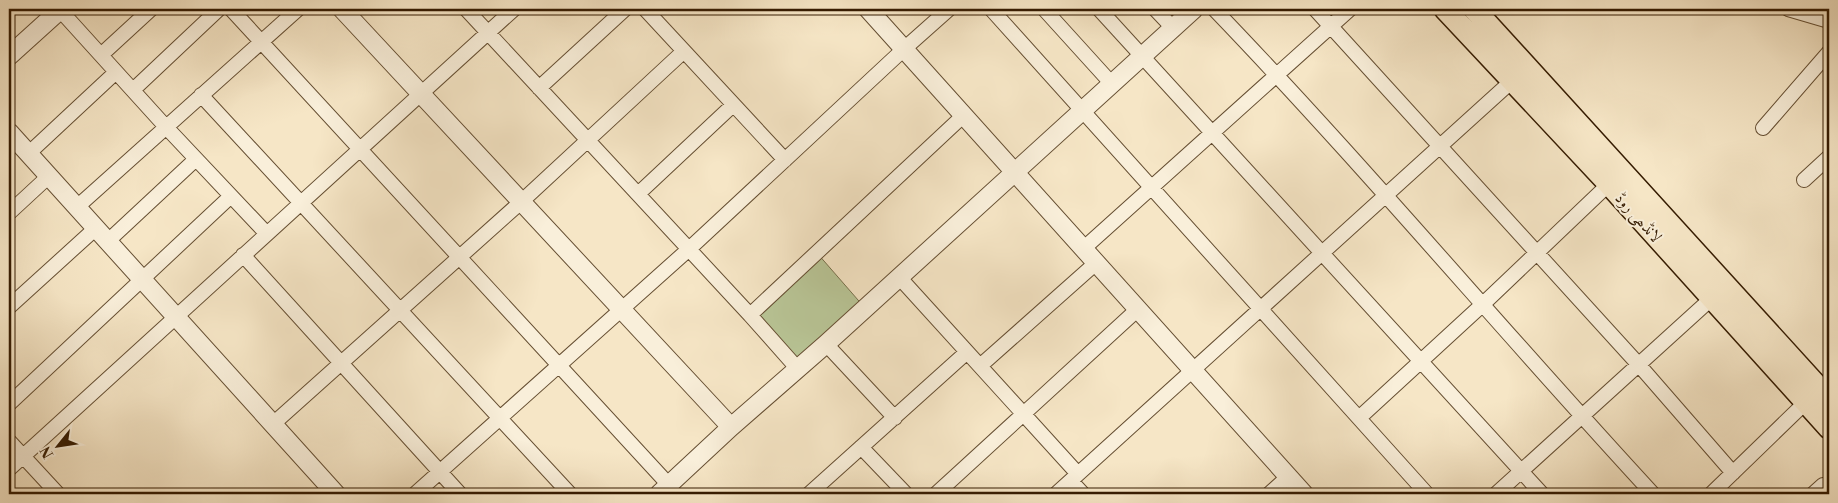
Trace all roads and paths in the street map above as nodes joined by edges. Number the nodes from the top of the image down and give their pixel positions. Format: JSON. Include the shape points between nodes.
{"nodes":[{"id":1,"x":60,"y":9,"type":"edge"},
{"id":2,"x":151,"y":9,"type":"edge"},
{"id":3,"x":219,"y":9,"type":"edge"},
{"id":4,"x":231,"y":9,"type":"edge"},
{"id":5,"x":298,"y":9,"type":"edge"},
{"id":6,"x":342,"y":9,"type":"edge"},
{"id":7,"x":466,"y":9,"type":"edge"},
{"id":8,"x":514,"y":9,"type":"edge"},
{"id":9,"x":624,"y":9,"type":"edge"},
{"id":10,"x":645,"y":9,"type":"edge"},
{"id":11,"x":868,"y":9,"type":"edge"},
{"id":12,"x":991,"y":9,"type":"edge"},
{"id":13,"x":1044,"y":9,"type":"edge"},
{"id":14,"x":1099,"y":9,"type":"edge"},
{"id":15,"x":1155,"y":9,"type":"edge"},
{"id":16,"x":1194,"y":9,"type":"edge"},
{"id":17,"x":1214,"y":9,"type":"edge"},
{"id":18,"x":1315,"y":9,"type":"edge"},
{"id":19,"x":1350,"y":9,"type":"edge"},
{"id":20,"x":1446,"y":9,"type":"edge"},
{"id":21,"x":1474,"y":9,"type":"edge"},
{"id":22,"x":1788,"y":9,"type":"edge"},
{"id":23,"x":941,"y":11,"type":"edge"},
{"id":24,"x":1829,"y":21,"type":"edge"},
{"id":25,"x":1331,"y":26,"type":"junction"},
{"id":26,"x":1173,"y":28,"type":"junction"},
{"id":27,"x":488,"y":33,"type":"junction"},
{"id":28,"x":261,"y":41,"type":"junction"},
{"id":29,"x":904,"y":49,"type":"junction"},
{"id":30,"x":684,"y":51,"type":"junction"},
{"id":31,"x":1829,"y":52,"type":"edge"},
{"id":32,"x":100,"y":55,"type":"junction"},
{"id":33,"x":9,"y":56,"type":"edge"},
{"id":34,"x":1142,"y":56,"type":"junction"},
{"id":35,"x":116,"y":72,"type":"junction"},
{"id":36,"x":1277,"y":74,"type":"junction"},
{"id":37,"x":1513,"y":80,"type":"junction"},
{"id":38,"x":1112,"y":84,"type":"junction"},
{"id":39,"x":539,"y":88,"type":"junction"},
{"id":40,"x":133,"y":90,"type":"junction"},
{"id":41,"x":421,"y":94,"type":"junction"},
{"id":42,"x":201,"y":95,"type":"junction"},
{"id":43,"x":734,"y":104,"type":"junction"},
{"id":44,"x":1083,"y":111,"type":"junction"},
{"id":45,"x":964,"y":115,"type":"junction"},
{"id":46,"x":166,"y":127,"type":"junction"},
{"id":47,"x":1763,"y":128,"type":"dead end"},
{"id":48,"x":9,"y":132,"type":"edge"},
{"id":49,"x":1212,"y":133,"type":"junction"},
{"id":50,"x":588,"y":141,"type":"junction"},
{"id":51,"x":1440,"y":145,"type":"junction"},
{"id":52,"x":360,"y":149,"type":"junction"},
{"id":53,"x":28,"y":154,"type":"junction"},
{"id":54,"x":1829,"y":158,"type":"edge"},
{"id":55,"x":196,"y":159,"type":"junction"},
{"id":56,"x":785,"y":160,"type":"junction"},
{"id":57,"x":1015,"y":173,"type":"junction"},
{"id":58,"x":49,"y":176,"type":"junction"},
{"id":59,"x":1804,"y":180,"type":"dead end"},
{"id":60,"x":1609,"y":184,"type":"junction"},
{"id":61,"x":1152,"y":187,"type":"junction"},
{"id":62,"x":638,"y":194,"type":"junction"},
{"id":63,"x":1385,"y":195,"type":"junction"},
{"id":64,"x":231,"y":196,"type":"junction"},
{"id":65,"x":521,"y":202,"type":"junction"},
{"id":66,"x":300,"y":203,"type":"junction"},
{"id":67,"x":77,"y":207,"type":"junction"},
{"id":68,"x":9,"y":213,"type":"edge"},
{"id":69,"x":96,"y":228,"type":"junction"},
{"id":70,"x":267,"y":234,"type":"junction"},
{"id":71,"x":108,"y":241,"type":"junction"},
{"id":72,"x":689,"y":249,"type":"junction"},
{"id":73,"x":1083,"y":249,"type":"junction"},
{"id":74,"x":1536,"y":252,"type":"junction"},
{"id":75,"x":1321,"y":253,"type":"junction"},
{"id":76,"x":243,"y":255,"type":"junction"},
{"id":77,"x":459,"y":258,"type":"junction"},
{"id":78,"x":1096,"y":263,"type":"junction"},
{"id":79,"x":899,"y":277,"type":"junction"},
{"id":80,"x":142,"y":280,"type":"junction"},
{"id":81,"x":1712,"y":298,"type":"junction"},
{"id":82,"x":1482,"y":305,"type":"junction"},
{"id":83,"x":9,"y":307,"type":"edge"},
{"id":84,"x":1261,"y":308,"type":"junction"},
{"id":85,"x":621,"y":310,"type":"junction"},
{"id":86,"x":1138,"y":310,"type":"junction"},
{"id":87,"x":400,"y":311,"type":"junction"},
{"id":88,"x":750,"y":315,"type":"junction"},
{"id":89,"x":176,"y":317,"type":"junction"},
{"id":90,"x":826,"y":344,"type":"junction"},
{"id":91,"x":967,"y":352,"type":"junction"},
{"id":92,"x":1421,"y":361,"type":"junction"},
{"id":93,"x":342,"y":363,"type":"junction"},
{"id":94,"x":559,"y":365,"type":"junction"},
{"id":95,"x":1639,"y":365,"type":"junction"},
{"id":96,"x":980,"y":366,"type":"junction"},
{"id":97,"x":797,"y":368,"type":"junction"},
{"id":98,"x":1192,"y":370,"type":"junction"},
{"id":99,"x":1829,"y":399,"type":"edge"},
{"id":100,"x":1806,"y":402,"type":"junction"},
{"id":101,"x":9,"y":404,"type":"edge"},
{"id":102,"x":1024,"y":414,"type":"junction"},
{"id":103,"x":1582,"y":416,"type":"junction"},
{"id":104,"x":499,"y":418,"type":"junction"},
{"id":105,"x":895,"y":418,"type":"junction"},
{"id":106,"x":1359,"y":418,"type":"junction"},
{"id":107,"x":272,"y":424,"type":"junction"},
{"id":108,"x":731,"y":427,"type":"junction"},
{"id":109,"x":1829,"y":428,"type":"edge"},
{"id":110,"x":9,"y":441,"type":"edge"},
{"id":111,"x":861,"y":447,"type":"junction"},
{"id":112,"x":23,"y":456,"type":"junction"},
{"id":113,"x":9,"y":469,"type":"edge"},
{"id":114,"x":439,"y":471,"type":"junction"},
{"id":115,"x":1521,"y":472,"type":"junction"},
{"id":116,"x":1733,"y":473,"type":"junction"},
{"id":117,"x":1288,"y":477,"type":"junction"},
{"id":118,"x":1074,"y":478,"type":"junction"},
{"id":119,"x":664,"y":489,"type":"edge"},
{"id":120,"x":331,"y":492,"type":"edge"},
{"id":121,"x":58,"y":494,"type":"edge"},
{"id":122,"x":414,"y":494,"type":"edge"},
{"id":123,"x":460,"y":494,"type":"edge"},
{"id":124,"x":570,"y":494,"type":"edge"},
{"id":125,"x":809,"y":494,"type":"edge"},
{"id":126,"x":906,"y":494,"type":"edge"},
{"id":127,"x":936,"y":494,"type":"edge"},
{"id":128,"x":1056,"y":494,"type":"edge"},
{"id":129,"x":1083,"y":494,"type":"edge"},
{"id":130,"x":1269,"y":494,"type":"edge"},
{"id":131,"x":1304,"y":494,"type":"edge"},
{"id":132,"x":1427,"y":494,"type":"edge"},
{"id":133,"x":1496,"y":494,"type":"edge"},
{"id":134,"x":1542,"y":494,"type":"edge"},
{"id":135,"x":1653,"y":494,"type":"edge"},
{"id":136,"x":1711,"y":494,"type":"edge"}],
"edges":[{"from":1,"to":32,"type":"street"},
{"from":1,"to":33,"type":"street"},
{"from":2,"to":32,"type":"street"},
{"from":3,"to":40,"type":"street"},
{"from":4,"to":28,"type":"street"},
{"from":5,"to":28,"type":"street"},
{"from":6,"to":41,"type":"street"},
{"from":7,"to":27,"type":"street"},
{"from":8,"to":27,"type":"street"},
{"from":9,"to":39,"type":"street"},
{"from":10,"to":30,"type":"street"},
{"from":11,"to":29,"type":"street"},
{"from":12,"to":44,"type":"street"},
{"from":13,"to":38,"type":"street"},
{"from":14,"to":34,"type":"street"},
{"from":15,"to":26,"type":"street"},
{"from":16,"to":26,"type":"street"},
{"from":17,"to":36,"type":"street"},
{"from":18,"to":25,"type":"street"},
{"from":19,"to":25,"type":"street"},
{"from":20,"to":37,"type":"main road","name":"لانڈھی روڈ"},
{"from":21,"to":99,"type":"main road","name":"لانڈھی روڈ"},
{"from":22,"to":24,"type":"street"},
{"from":23,"to":29,"type":"street"},
{"from":25,"to":36,"type":"street"},
{"from":25,"to":51,"type":"street"},
{"from":26,"to":34,"type":"street"},
{"from":27,"to":39,"type":"street"},
{"from":27,"to":41,"type":"street"},
{"from":28,"to":42,"type":"street"},
{"from":28,"to":52,"type":"street"},
{"from":29,"to":45,"type":"street"},
{"from":29,"to":56,"type":"street"},
{"from":30,"to":43,"type":"street"},
{"from":30,"to":50,"type":"street"},
{"from":31,"to":47,"type":"street"},
{"from":32,"to":35,"type":"street"},
{"from":34,"to":38,"type":"street"},
{"from":34,"to":49,"type":"street"},
{"from":35,"to":40,"type":"street"},
{"from":35,"to":53,"type":"street"},
{"from":36,"to":49,"type":"street"},
{"from":36,"to":63,"type":"street"},
{"from":37,"to":51,"type":"street"},
{"from":37,"to":60,"type":"main road","name":"لانڈھی روڈ"},
{"from":38,"to":44,"type":"street"},
{"from":39,"to":50,"type":"street"},
{"from":40,"to":46,"type":"street"},
{"from":41,"to":52,"type":"street"},
{"from":41,"to":65,"type":"street"},
{"from":42,"to":46,"type":"street"},
{"from":42,"to":66,"type":"street"},
{"from":43,"to":56,"type":"street"},
{"from":43,"to":62,"type":"street"},
{"from":44,"to":57,"type":"street"},
{"from":44,"to":61,"type":"street"},
{"from":45,"to":57,"type":"street"},
{"from":45,"to":88,"type":"street"},
{"from":46,"to":55,"type":"street"},
{"from":46,"to":67,"type":"street"},
{"from":48,"to":53,"type":"street"},
{"from":49,"to":61,"type":"street"},
{"from":49,"to":75,"type":"street"},
{"from":50,"to":62,"type":"street"},
{"from":50,"to":65,"type":"street"},
{"from":51,"to":63,"type":"street"},
{"from":51,"to":74,"type":"street"},
{"from":52,"to":66,"type":"street"},
{"from":52,"to":77,"type":"street"},
{"from":53,"to":58,"type":"street"},
{"from":54,"to":59,"type":"street"},
{"from":55,"to":64,"type":"street"},
{"from":55,"to":71,"type":"street"},
{"from":56,"to":72,"type":"street"},
{"from":57,"to":73,"type":"street"},
{"from":57,"to":79,"type":"street"},
{"from":58,"to":67,"type":"street"},
{"from":58,"to":68,"type":"street"},
{"from":60,"to":74,"type":"street"},
{"from":60,"to":81,"type":"main road","name":"لانڈھی روڈ"},
{"from":61,"to":73,"type":"street"},
{"from":61,"to":84,"type":"street"},
{"from":62,"to":72,"type":"street"},
{"from":63,"to":75,"type":"street"},
{"from":63,"to":82,"type":"street"},
{"from":64,"to":70,"type":"street"},
{"from":64,"to":80,"type":"street"},
{"from":65,"to":77,"type":"street"},
{"from":65,"to":85,"type":"street"},
{"from":66,"to":70,"type":"street"},
{"from":66,"to":87,"type":"street"},
{"from":67,"to":69,"type":"street"},
{"from":69,"to":71,"type":"street"},
{"from":69,"to":83,"type":"street"},
{"from":70,"to":76,"type":"street"},
{"from":71,"to":80,"type":"street"},
{"from":72,"to":85,"type":"street"},
{"from":72,"to":88,"type":"street"},
{"from":73,"to":78,"type":"street"},
{"from":74,"to":82,"type":"street"},
{"from":74,"to":95,"type":"street"},
{"from":75,"to":84,"type":"street"},
{"from":75,"to":92,"type":"street"},
{"from":76,"to":89,"type":"street"},
{"from":76,"to":93,"type":"street"},
{"from":77,"to":87,"type":"street"},
{"from":77,"to":94,"type":"street"},
{"from":78,"to":86,"type":"street"},
{"from":78,"to":96,"type":"street"},
{"from":79,"to":90,"type":"street"},
{"from":79,"to":91,"type":"street"},
{"from":80,"to":89,"type":"street"},
{"from":80,"to":101,"type":"street"},
{"from":81,"to":95,"type":"street"},
{"from":81,"to":100,"type":"main road","name":"لانڈھی روڈ"},
{"from":82,"to":92,"type":"street"},
{"from":82,"to":103,"type":"street"},
{"from":84,"to":98,"type":"street"},
{"from":84,"to":106,"type":"street"},
{"from":85,"to":94,"type":"street"},
{"from":85,"to":108,"type":"street"},
{"from":86,"to":98,"type":"street"},
{"from":86,"to":102,"type":"street"},
{"from":87,"to":93,"type":"street"},
{"from":87,"to":104,"type":"street"},
{"from":88,"to":97,"type":"street"},
{"from":89,"to":107,"type":"street"},
{"from":89,"to":112,"type":"street"},
{"from":90,"to":97,"type":"street"},
{"from":90,"to":105,"type":"street"},
{"from":91,"to":96,"type":"street"},
{"from":91,"to":105,"type":"street"},
{"from":92,"to":106,"type":"street"},
{"from":92,"to":115,"type":"street"},
{"from":93,"to":107,"type":"street"},
{"from":93,"to":114,"type":"street"},
{"from":94,"to":104,"type":"street"},
{"from":94,"to":119,"type":"street"},
{"from":95,"to":103,"type":"street"},
{"from":95,"to":116,"type":"street"},
{"from":96,"to":102,"type":"street"},
{"from":97,"to":108,"type":"street"},
{"from":98,"to":117,"type":"street"},
{"from":98,"to":118,"type":"street"},
{"from":100,"to":109,"type":"main road","name":"لانڈھی روڈ"},
{"from":100,"to":116,"type":"street"},
{"from":102,"to":118,"type":"street"},
{"from":102,"to":127,"type":"street"},
{"from":103,"to":115,"type":"street"},
{"from":103,"to":135,"type":"street"},
{"from":104,"to":114,"type":"street"},
{"from":104,"to":124,"type":"street"},
{"from":105,"to":111,"type":"street"},
{"from":106,"to":132,"type":"street"},
{"from":107,"to":120,"type":"street"},
{"from":108,"to":119,"type":"street"},
{"from":110,"to":112,"type":"street"},
{"from":111,"to":125,"type":"street"},
{"from":111,"to":126,"type":"street"},
{"from":112,"to":113,"type":"street"},
{"from":112,"to":121,"type":"street"},
{"from":114,"to":122,"type":"street"},
{"from":114,"to":123,"type":"street"},
{"from":115,"to":133,"type":"street"},
{"from":115,"to":134,"type":"street"},
{"from":116,"to":136,"type":"street"},
{"from":117,"to":130,"type":"street"},
{"from":117,"to":131,"type":"street"},
{"from":118,"to":128,"type":"street"},
{"from":118,"to":129,"type":"street"}]}
